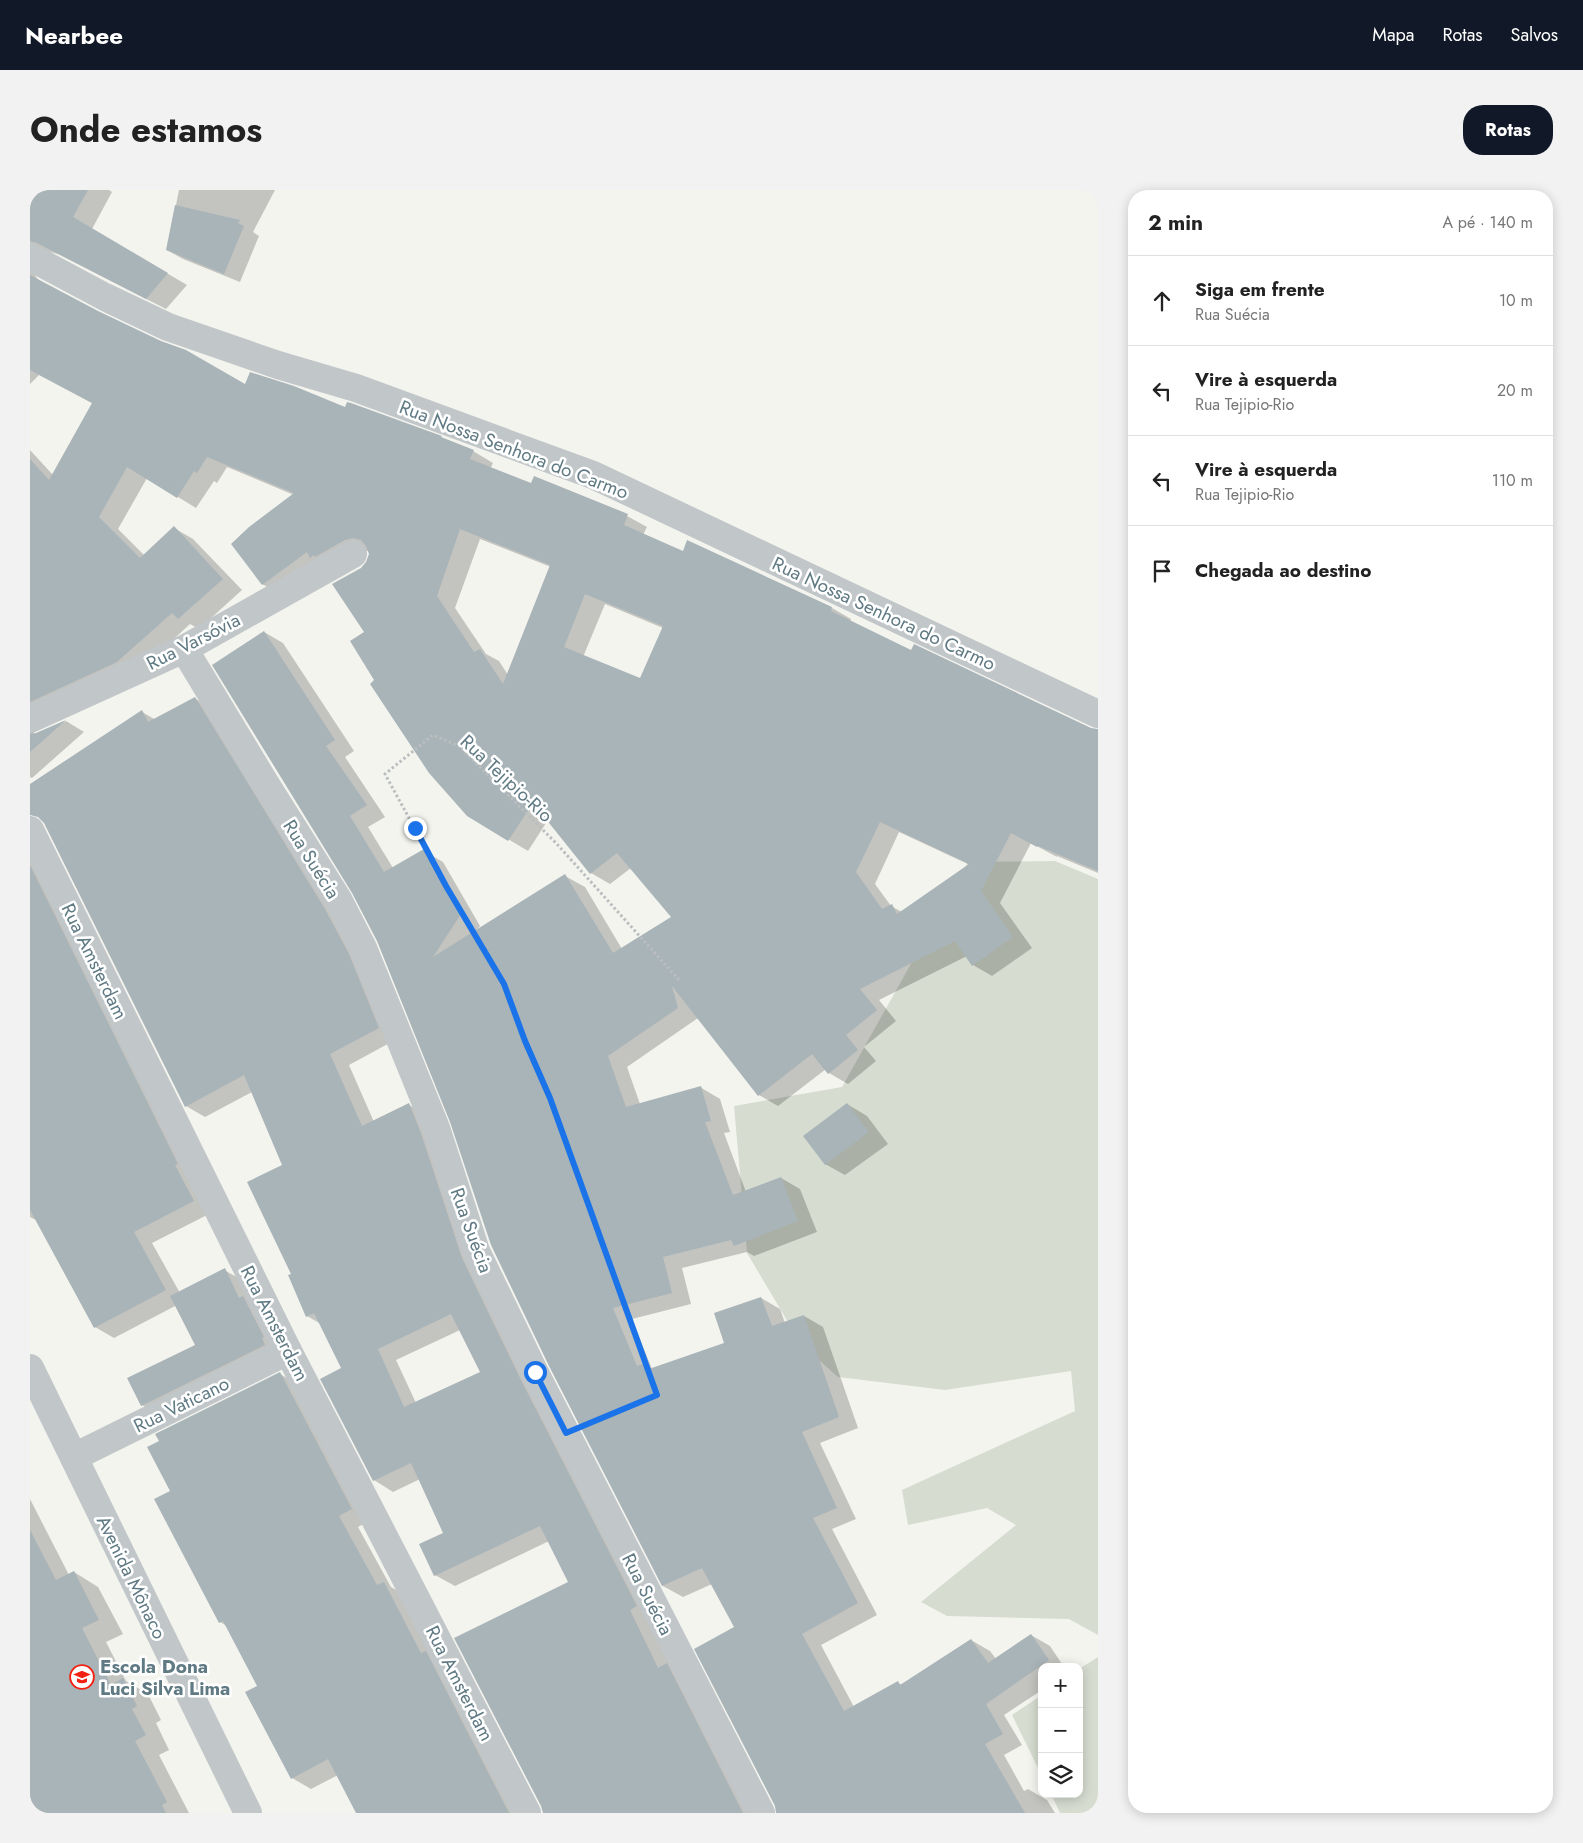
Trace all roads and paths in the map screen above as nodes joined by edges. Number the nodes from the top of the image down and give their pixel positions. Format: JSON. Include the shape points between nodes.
{"nodes":[{"id":1,"x":30,"y":257,"type":"edge"},
{"id":2,"x":352,"y":554,"type":"dead end"},
{"id":3,"x":184,"y":648,"type":"junction"},
{"id":4,"x":1098,"y":714,"type":"edge"},
{"id":5,"x":30,"y":719,"type":"edge"},
{"id":6,"x":30,"y":830,"type":"edge"},
{"id":7,"x":680,"y":981,"type":"dead end"},
{"id":8,"x":288,"y":1350,"type":"junction"},
{"id":9,"x":30,"y":1368,"type":"edge"},
{"id":10,"x":566,"y":1433,"type":"junction"},
{"id":11,"x":74,"y":1457,"type":"junction"},
{"id":12,"x":248,"y":1813,"type":"edge"},
{"id":13,"x":527,"y":1813,"type":"edge"},
{"id":14,"x":761,"y":1813,"type":"edge"}],
"edges":[{"from":1,"to":4,"type":"street","name":"Rua Nossa Senhora do Carmo","via":[[168,327],[278,366],[356,388],[593,475]]},
{"from":2,"to":3,"type":"street","name":"Rua Varsóvia"},
{"from":3,"to":5,"type":"street","name":"Rua Varsóvia"},
{"from":3,"to":10,"type":"street","name":"Rua Suécia","via":[[339,901],[363,948],[436,1128],[476,1251]]},
{"from":6,"to":8,"type":"street","name":"Rua Amsterdam"},
{"from":7,"to":10,"type":"path","name":"Rua Tejipio-Rio","via":[[556,843],[459,746],[434,735],[384,774],[504,984],[550,1098],[657,1395]]},
{"from":8,"to":11,"type":"street","name":"Rua Vaticano"},
{"from":8,"to":13,"type":"street","name":"Rua Amsterdam"},
{"from":9,"to":11,"type":"street","name":"Avenida Mônaco"},
{"from":10,"to":14,"type":"street","name":"Rua Suécia"},
{"from":11,"to":12,"type":"street","name":"Avenida Mônaco"}]}
